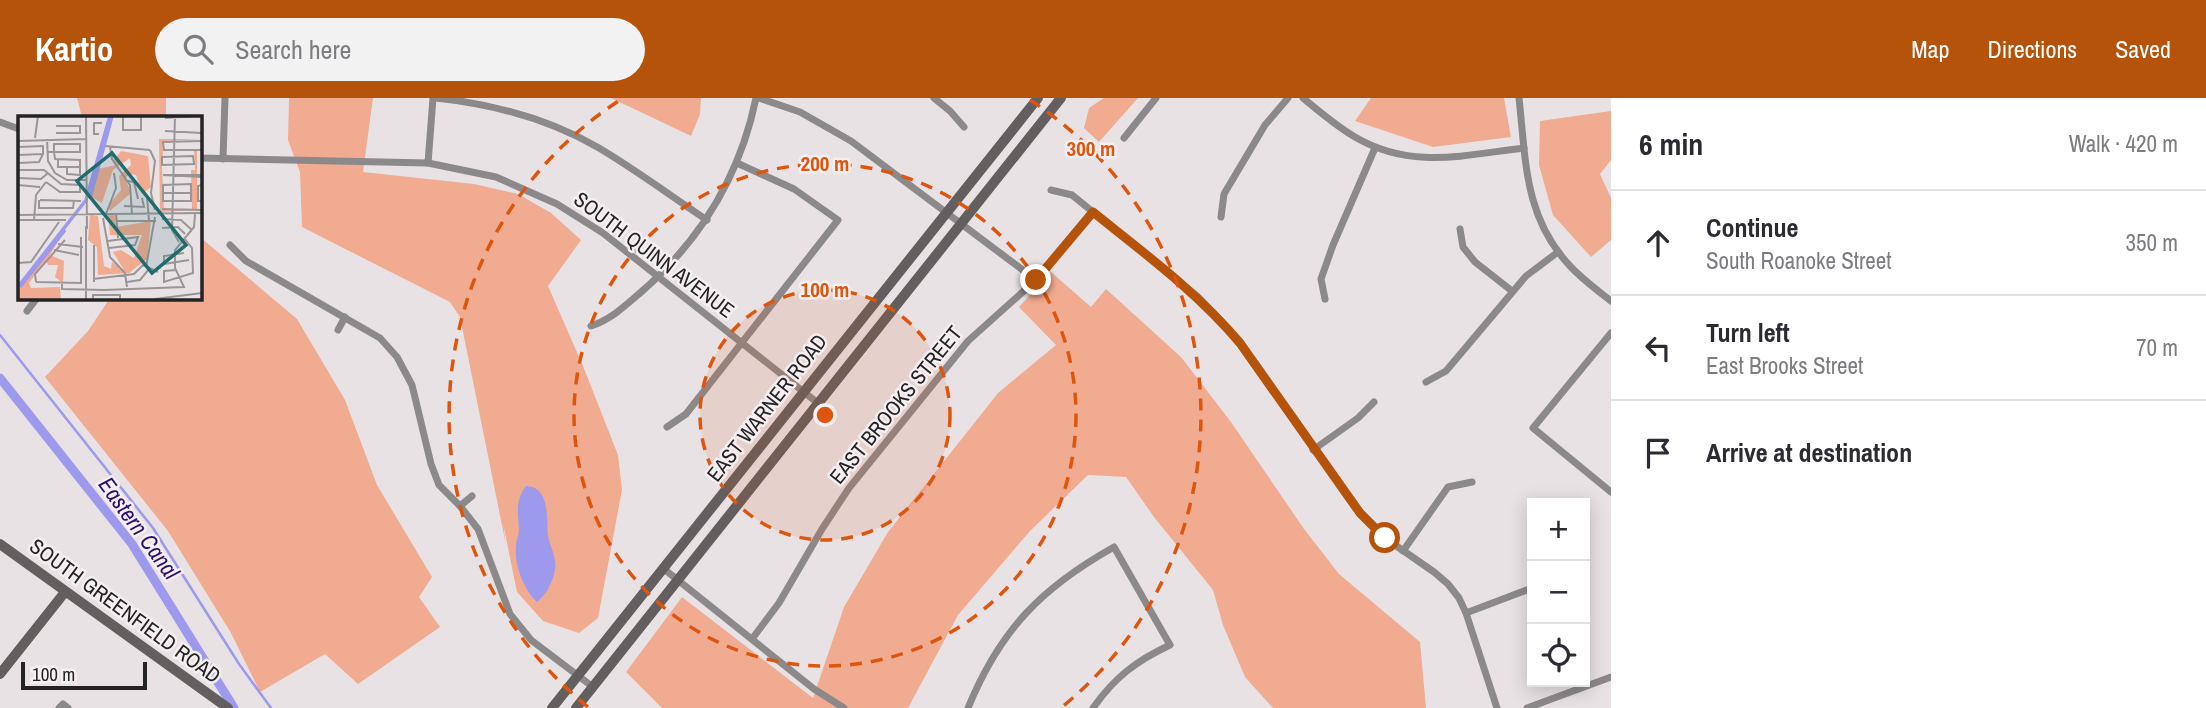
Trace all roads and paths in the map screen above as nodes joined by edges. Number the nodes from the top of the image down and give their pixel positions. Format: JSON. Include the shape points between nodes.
{"nodes":[{"id":1,"x":225,"y":98,"type":"edge"},
{"id":2,"x":434,"y":98,"type":"edge"},
{"id":3,"x":758,"y":98,"type":"edge"},
{"id":4,"x":934,"y":98,"type":"edge"},
{"id":5,"x":1038,"y":98,"type":"edge"},
{"id":6,"x":1061,"y":98,"type":"edge"},
{"id":7,"x":1156,"y":98,"type":"edge"},
{"id":8,"x":1288,"y":98,"type":"edge"},
{"id":9,"x":1303,"y":98,"type":"edge"},
{"id":10,"x":1519,"y":98,"type":"edge"},
{"id":11,"x":1,"y":123,"type":"edge"},
{"id":12,"x":964,"y":127,"type":"dead end"},
{"id":13,"x":18,"y":129,"type":"edge"},
{"id":14,"x":1124,"y":138,"type":"dead end"},
{"id":15,"x":1375,"y":148,"type":"junction"},
{"id":16,"x":1524,"y":148,"type":"junction"},
{"id":17,"x":201,"y":158,"type":"edge"},
{"id":18,"x":223,"y":159,"type":"junction"},
{"id":19,"x":428,"y":163,"type":"junction"},
{"id":20,"x":737,"y":163,"type":"junction"},
{"id":21,"x":1051,"y":190,"type":"dead end"},
{"id":22,"x":946,"y":212,"type":"junction"},
{"id":23,"x":1093,"y":212,"type":"junction"},
{"id":24,"x":1221,"y":217,"type":"dead end"},
{"id":25,"x":707,"y":220,"type":"junction"},
{"id":26,"x":961,"y":224,"type":"junction"},
{"id":27,"x":1460,"y":229,"type":"dead end"},
{"id":28,"x":230,"y":245,"type":"dead end"},
{"id":29,"x":1558,"y":252,"type":"junction"},
{"id":30,"x":658,"y":277,"type":"junction"},
{"id":31,"x":1036,"y":280,"type":"junction"},
{"id":32,"x":1512,"y":291,"type":"junction"},
{"id":33,"x":36,"y":299,"type":"edge"},
{"id":34,"x":1325,"y":299,"type":"dead end"},
{"id":35,"x":1611,"y":301,"type":"edge"},
{"id":36,"x":26,"y":311,"type":"dead end"},
{"id":37,"x":345,"y":317,"type":"junction"},
{"id":38,"x":591,"y":326,"type":"dead end"},
{"id":39,"x":338,"y":330,"type":"dead end"},
{"id":40,"x":1611,"y":332,"type":"edge"},
{"id":41,"x":741,"y":344,"type":"junction"},
{"id":42,"x":1426,"y":382,"type":"dead end"},
{"id":43,"x":804,"y":392,"type":"junction"},
{"id":44,"x":1374,"y":402,"type":"dead end"},
{"id":45,"x":819,"y":404,"type":"junction"},
{"id":46,"x":667,"y":427,"type":"dead end"},
{"id":47,"x":1313,"y":450,"type":"junction"},
{"id":48,"x":1472,"y":482,"type":"dead end"},
{"id":49,"x":1611,"y":492,"type":"edge"},
{"id":50,"x":472,"y":496,"type":"dead end"},
{"id":51,"x":460,"y":506,"type":"junction"},
{"id":52,"x":0,"y":544,"type":"edge"},
{"id":53,"x":1403,"y":551,"type":"junction"},
{"id":54,"x":664,"y":569,"type":"junction"},
{"id":55,"x":679,"y":581,"type":"junction"},
{"id":56,"x":1527,"y":590,"type":"edge"},
{"id":57,"x":65,"y":592,"type":"junction"},
{"id":58,"x":1466,"y":613,"type":"junction"},
{"id":59,"x":752,"y":639,"type":"junction"},
{"id":60,"x":0,"y":674,"type":"edge"},
{"id":61,"x":578,"y":675,"type":"junction"},
{"id":62,"x":1611,"y":677,"type":"edge"},
{"id":63,"x":593,"y":687,"type":"junction"},
{"id":64,"x":1550,"y":704,"type":"edge"},
{"id":65,"x":228,"y":708,"type":"edge"},
{"id":66,"x":552,"y":708,"type":"edge"},
{"id":67,"x":576,"y":708,"type":"edge"},
{"id":68,"x":844,"y":708,"type":"edge"},
{"id":69,"x":968,"y":708,"type":"edge"},
{"id":70,"x":1093,"y":708,"type":"edge"},
{"id":71,"x":1497,"y":708,"type":"edge"},
{"id":72,"x":1527,"y":708,"type":"edge"}],
"edges":[{"from":1,"to":18,"type":"street"},
{"from":2,"to":19,"type":"street"},
{"from":2,"to":25,"type":"street","via":[[489,106],[575,135]]},
{"from":3,"to":20,"type":"street"},
{"from":3,"to":22,"type":"street","via":[[800,112],[834,131]]},
{"from":4,"to":12,"type":"street"},
{"from":5,"to":22,"type":"main road","name":"EAST WARNER ROAD"},
{"from":6,"to":26,"type":"main road","name":"EAST WARNER ROAD"},
{"from":7,"to":14,"type":"street"},
{"from":8,"to":24,"type":"street","via":[[1265,125],[1224,194]]},
{"from":9,"to":15,"type":"street","via":[[1344,131]]},
{"from":10,"to":16,"type":"street"},
{"from":11,"to":13,"type":"street"},
{"from":15,"to":16,"type":"street","via":[[1430,159]]},
{"from":15,"to":34,"type":"street","via":[[1321,279]]},
{"from":16,"to":29,"type":"street","via":[[1535,211]]},
{"from":17,"to":18,"type":"street","name":"SOUTH QUINN AVENUE"},
{"from":18,"to":19,"type":"street","name":"SOUTH QUINN AVENUE"},
{"from":19,"to":30,"type":"street","name":"SOUTH QUINN AVENUE","via":[[496,177],[557,204]]},
{"from":20,"to":25,"type":"street"},
{"from":20,"to":41,"type":"street","via":[[794,189],[838,220]]},
{"from":21,"to":23,"type":"street","via":[[1072,195]]},
{"from":22,"to":26,"type":"street"},
{"from":22,"to":43,"type":"main road","name":"EAST WARNER ROAD"},
{"from":23,"to":31,"type":"street","name":"EAST BROOKS STREET"},
{"from":23,"to":47,"type":"street","via":[[1221,321]]},
{"from":25,"to":30,"type":"street"},
{"from":26,"to":31,"type":"street"},
{"from":26,"to":45,"type":"main road","name":"EAST WARNER ROAD"},
{"from":27,"to":32,"type":"street","via":[[1464,247],[1475,261]]},
{"from":28,"to":37,"type":"street","via":[[246,261]]},
{"from":29,"to":32,"type":"street"},
{"from":29,"to":35,"type":"street"},
{"from":30,"to":38,"type":"street","via":[[609,320]]},
{"from":30,"to":41,"type":"street","name":"SOUTH QUINN AVENUE"},
{"from":31,"to":59,"type":"street","name":"EAST BROOKS STREET","via":[[968,341],[858,478]]},
{"from":32,"to":42,"type":"street","via":[[1446,371]]},
{"from":33,"to":36,"type":"street"},
{"from":37,"to":39,"type":"street"},
{"from":37,"to":51,"type":"street","via":[[380,338],[397,357],[412,385],[439,485]]},
{"from":40,"to":49,"type":"street","via":[[1533,428]]},
{"from":41,"to":43,"type":"street","name":"SOUTH QUINN AVENUE"},
{"from":41,"to":46,"type":"street","via":[[686,414]]},
{"from":43,"to":45,"type":"street","name":"SOUTH QUINN AVENUE"},
{"from":43,"to":54,"type":"main road","name":"EAST WARNER ROAD"},
{"from":44,"to":47,"type":"street"},
{"from":45,"to":55,"type":"main road","name":"EAST WARNER ROAD"},
{"from":47,"to":53,"type":"street","via":[[1370,525]]},
{"from":48,"to":53,"type":"street","via":[[1448,487]]},
{"from":50,"to":51,"type":"street"},
{"from":51,"to":61,"type":"street","via":[[478,529],[510,614],[531,640]]},
{"from":52,"to":57,"type":"main road","name":"SOUTH GREENFIELD ROAD"},
{"from":53,"to":58,"type":"street","via":[[1448,584]]},
{"from":54,"to":55,"type":"street"},
{"from":54,"to":61,"type":"main road","name":"EAST WARNER ROAD"},
{"from":55,"to":59,"type":"street"},
{"from":55,"to":63,"type":"main road","name":"EAST WARNER ROAD"},
{"from":56,"to":58,"type":"street"},
{"from":57,"to":60,"type":"main road"},
{"from":57,"to":65,"type":"main road","name":"SOUTH GREENFIELD ROAD"},
{"from":58,"to":71,"type":"street"},
{"from":59,"to":68,"type":"street"},
{"from":61,"to":63,"type":"street"},
{"from":61,"to":66,"type":"main road","name":"EAST WARNER ROAD"},
{"from":62,"to":64,"type":"street"},
{"from":63,"to":67,"type":"main road","name":"EAST WARNER ROAD"},
{"from":64,"to":72,"type":"street"},
{"from":69,"to":70,"type":"street","via":[[997,648],[1020,620],[1079,567],[1114,547],[1170,645],[1123,673]]}]}
